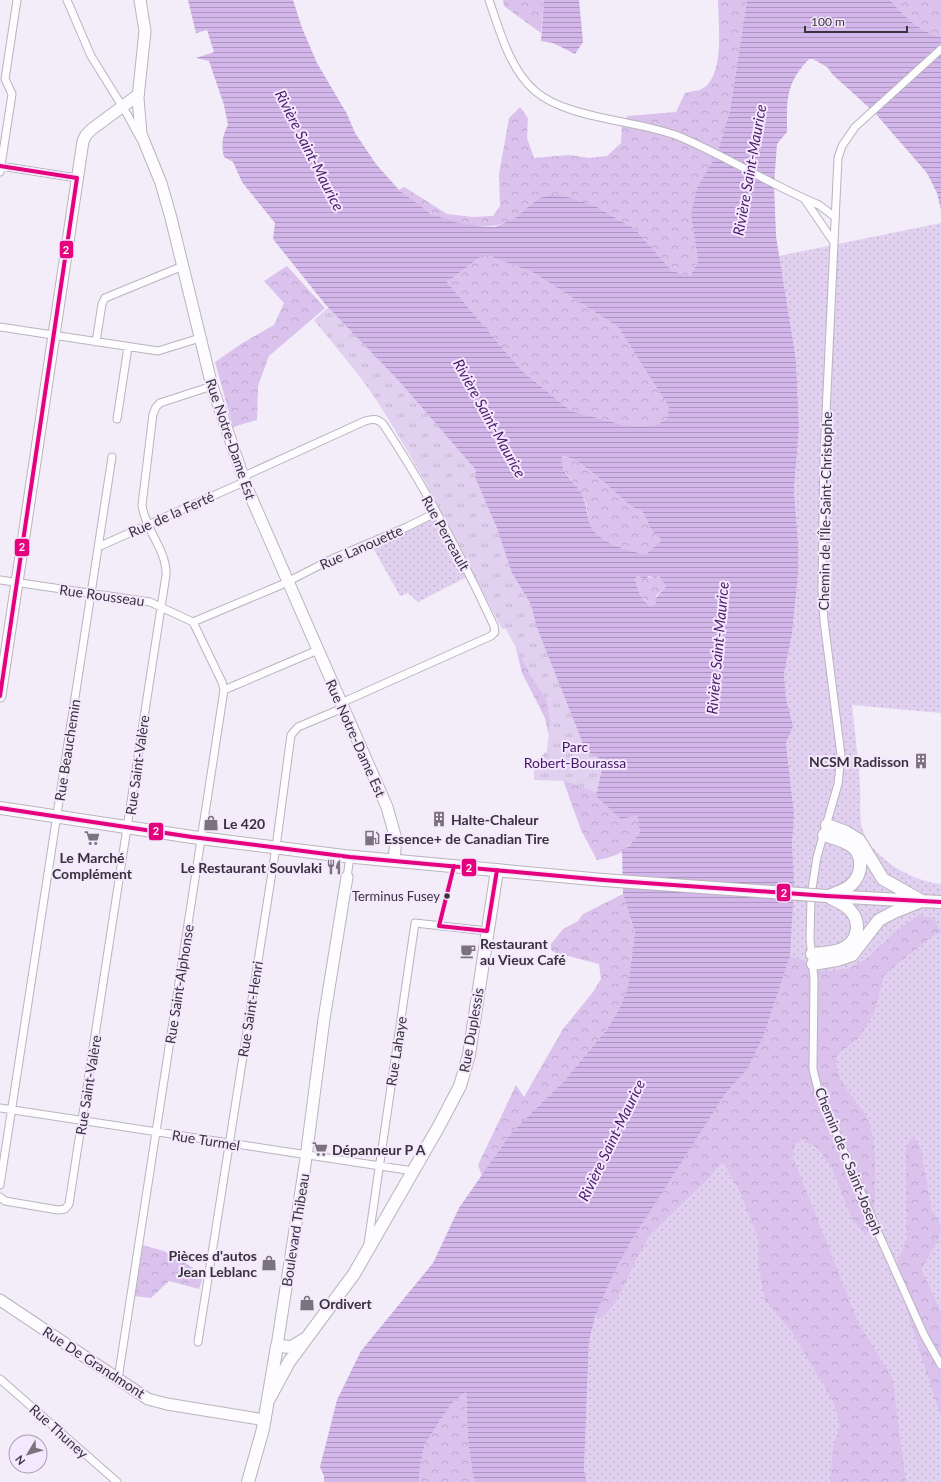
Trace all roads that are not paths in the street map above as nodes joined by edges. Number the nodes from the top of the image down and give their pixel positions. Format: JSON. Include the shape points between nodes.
{"nodes":[{"id":1,"x":17,"y":0,"type":"edge"},
{"id":2,"x":68,"y":0,"type":"edge"},
{"id":3,"x":140,"y":0,"type":"edge"},
{"id":4,"x":489,"y":0,"type":"edge"},
{"id":5,"x":941,"y":49,"type":"edge"},
{"id":6,"x":138,"y":96,"type":"junction"},
{"id":7,"x":122,"y":107,"type":"junction"},
{"id":8,"x":144,"y":145,"type":"junction"},
{"id":9,"x":0,"y":168,"type":"edge"},
{"id":10,"x":77,"y":178,"type":"junction"},
{"id":11,"x":802,"y":198,"type":"junction"},
{"id":12,"x":835,"y":217,"type":"junction"},
{"id":13,"x":834,"y":242,"type":"junction"},
{"id":14,"x":183,"y":266,"type":"junction"},
{"id":15,"x":0,"y":327,"type":"edge"},
{"id":16,"x":54,"y":335,"type":"junction"},
{"id":17,"x":200,"y":338,"type":"junction"},
{"id":18,"x":96,"y":342,"type":"junction"},
{"id":19,"x":128,"y":347,"type":"junction"},
{"id":20,"x":212,"y":386,"type":"junction"},
{"id":21,"x":117,"y":419,"type":"dead end"},
{"id":22,"x":112,"y":457,"type":"dead end"},
{"id":23,"x":243,"y":480,"type":"junction"},
{"id":24,"x":435,"y":513,"type":"junction"},
{"id":25,"x":148,"y":524,"type":"junction"},
{"id":26,"x":98,"y":548,"type":"junction"},
{"id":27,"x":0,"y":580,"type":"edge"},
{"id":28,"x":16,"y":582,"type":"junction"},
{"id":29,"x":288,"y":582,"type":"junction"},
{"id":30,"x":91,"y":593,"type":"junction"},
{"id":31,"x":161,"y":607,"type":"junction"},
{"id":32,"x":192,"y":622,"type":"junction"},
{"id":33,"x":318,"y":650,"type":"junction"},
{"id":34,"x":224,"y":690,"type":"junction"},
{"id":35,"x":0,"y":696,"type":"edge"},
{"id":36,"x":342,"y":705,"type":"junction"},
{"id":37,"x":0,"y":808,"type":"edge"},
{"id":38,"x":56,"y":816,"type":"junction"},
{"id":39,"x":128,"y":827,"type":"junction"},
{"id":40,"x":825,"y":830,"type":"junction"},
{"id":41,"x":202,"y":838,"type":"junction"},
{"id":42,"x":276,"y":847,"type":"junction"},
{"id":43,"x":350,"y":857,"type":"junction"},
{"id":44,"x":394,"y":860,"type":"junction"},
{"id":45,"x":497,"y":870,"type":"junction"},
{"id":46,"x":347,"y":877,"type":"joint"},
{"id":47,"x":811,"y":895,"type":"joint"},
{"id":48,"x":828,"y":896,"type":"junction"},
{"id":49,"x":922,"y":901,"type":"junction"},
{"id":50,"x":941,"y":902,"type":"edge"},
{"id":51,"x":487,"y":931,"type":"junction"},
{"id":52,"x":812,"y":959,"type":"junction"},
{"id":53,"x":0,"y":1108,"type":"edge"},
{"id":54,"x":11,"y":1109,"type":"junction"},
{"id":55,"x":82,"y":1121,"type":"junction"},
{"id":56,"x":156,"y":1132,"type":"junction"},
{"id":57,"x":229,"y":1143,"type":"junction"},
{"id":58,"x":307,"y":1155,"type":"junction"},
{"id":59,"x":378,"y":1166,"type":"junction"},
{"id":60,"x":413,"y":1171,"type":"junction"},
{"id":61,"x":0,"y":1185,"type":"edge"},
{"id":62,"x":0,"y":1198,"type":"edge"},
{"id":63,"x":368,"y":1250,"type":"junction"},
{"id":64,"x":0,"y":1300,"type":"edge"},
{"id":65,"x":306,"y":1338,"type":"junction"},
{"id":66,"x":198,"y":1342,"type":"dead end"},
{"id":67,"x":277,"y":1346,"type":"junction"},
{"id":68,"x":941,"y":1365,"type":"edge"},
{"id":69,"x":0,"y":1379,"type":"edge"},
{"id":70,"x":118,"y":1379,"type":"junction"},
{"id":71,"x":269,"y":1399,"type":"junction"},
{"id":72,"x":265,"y":1420,"type":"junction"},
{"id":73,"x":117,"y":1482,"type":"edge"},
{"id":74,"x":248,"y":1482,"type":"edge"}],
"edges":[{"from":1,"to":9,"type":"street","via":[[5,79],[12,94]]},
{"from":2,"to":7,"type":"street","via":[[91,56]]},
{"from":3,"to":6,"type":"street","name":"Rue Notre-Dame Est","via":[[145,32]]},
{"from":4,"to":11,"type":"street","via":[[513,62],[526,82],[542,96],[568,108],[687,140]]},
{"from":5,"to":12,"type":"street","name":"Chemin de l'Île-Saint-Christophe","via":[[850,133],[839,152]]},
{"from":6,"to":7,"type":"street"},
{"from":6,"to":8,"type":"street","name":"Rue Notre-Dame Est"},
{"from":7,"to":8,"type":"street"},
{"from":7,"to":10,"type":"street","via":[[86,135]]},
{"from":8,"to":14,"type":"street","name":"Rue Notre-Dame Est","via":[[164,193]]},
{"from":9,"to":10,"type":"street"},
{"from":10,"to":16,"type":"street"},
{"from":11,"to":12,"type":"street","via":[[824,208]]},
{"from":11,"to":13,"type":"street"},
{"from":12,"to":13,"type":"street","name":"Chemin de l'Île-Saint-Christophe"},
{"from":13,"to":40,"type":"street","name":"Chemin de l'Île-Saint-Christophe","via":[[824,456],[822,590],[841,755],[838,784]]},
{"from":14,"to":17,"type":"street","name":"Rue Notre-Dame Est"},
{"from":14,"to":18,"type":"street","via":[[105,298]]},
{"from":15,"to":16,"type":"street"},
{"from":16,"to":18,"type":"street"},
{"from":16,"to":28,"type":"street"},
{"from":17,"to":19,"type":"street","via":[[161,351]]},
{"from":17,"to":20,"type":"street","name":"Rue Notre-Dame Est"},
{"from":18,"to":19,"type":"street"},
{"from":19,"to":21,"type":"street"},
{"from":20,"to":23,"type":"street","name":"Rue Notre-Dame Est"},
{"from":20,"to":25,"type":"street","name":"Rue Saint-Valère","via":[[163,402],[154,409],[142,500]]},
{"from":22,"to":26,"type":"street","name":"Rue Beauchemin"},
{"from":23,"to":24,"type":"street","name":"Rue Perreault","via":[[375,419],[383,424],[407,460]]},
{"from":23,"to":25,"type":"street","name":"Rue de la Ferté"},
{"from":23,"to":29,"type":"street","name":"Rue Notre-Dame Est"},
{"from":24,"to":29,"type":"street","name":"Rue Lanouette","via":[[332,559]]},
{"from":24,"to":36,"type":"street","name":"Rue Perreault","via":[[475,586],[495,632]]},
{"from":25,"to":26,"type":"street","name":"Rue de la Ferté"},
{"from":25,"to":31,"type":"street","name":"Rue Saint-Valère","via":[[166,566]]},
{"from":26,"to":30,"type":"street","name":"Rue Beauchemin"},
{"from":27,"to":28,"type":"street","name":"Rue Rousseau"},
{"from":28,"to":30,"type":"street","name":"Rue Rousseau"},
{"from":28,"to":35,"type":"street"},
{"from":29,"to":32,"type":"street"},
{"from":29,"to":33,"type":"street","name":"Rue Notre-Dame Est"},
{"from":30,"to":31,"type":"street","name":"Rue Rousseau","via":[[150,602]]},
{"from":30,"to":38,"type":"street","name":"Rue Beauchemin"},
{"from":31,"to":32,"type":"street","name":"Rue Rousseau"},
{"from":31,"to":39,"type":"street","name":"Rue Saint-Valère"},
{"from":32,"to":34,"type":"street"},
{"from":33,"to":34,"type":"street"},
{"from":33,"to":36,"type":"street","name":"Rue Notre-Dame Est"},
{"from":34,"to":41,"type":"street","name":"Rue Saint-Alphonse"},
{"from":36,"to":42,"type":"street","name":"Rue Saint-Henri","via":[[293,731]]},
{"from":36,"to":44,"type":"street","name":"Rue Notre-Dame Est","via":[[389,814],[396,839]]},
{"from":37,"to":38,"type":"main road"},
{"from":38,"to":39,"type":"main road"},
{"from":38,"to":54,"type":"street","name":"Rue Beauchemin"},
{"from":39,"to":41,"type":"main road"},
{"from":39,"to":55,"type":"street","name":"Rue Saint-Valère"},
{"from":40,"to":47,"type":"street","name":"Chemin de l'Île-Saint-Christophe"},
{"from":40,"to":48,"type":"main road","via":[[849,844],[857,852],[861,862],[852,883]]},
{"from":40,"to":49,"type":"main road","via":[[846,832],[859,840],[883,879]]},
{"from":41,"to":42,"type":"main road"},
{"from":41,"to":56,"type":"street","name":"Rue Saint-Alphonse"},
{"from":42,"to":43,"type":"main road"},
{"from":42,"to":57,"type":"street","name":"Rue Saint-Henri"},
{"from":43,"to":44,"type":"main road"},
{"from":43,"to":46,"type":"street","name":"Boulevard Thibeau"},
{"from":44,"to":45,"type":"main road"},
{"from":45,"to":48,"type":"main road","bridge":true},
{"from":45,"to":51,"type":"main road","name":"Rue Duplessis"},
{"from":46,"to":58,"type":"street","name":"Boulevard Thibeau","via":[[324,1019]]},
{"from":47,"to":52,"type":"street","name":"Chemin de c Saint-Joseph","via":[[809,934]]},
{"from":48,"to":49,"type":"main road"},
{"from":48,"to":52,"type":"main road","via":[[850,910],[856,919],[856,933],[843,949]]},
{"from":49,"to":50,"type":"main road"},
{"from":49,"to":52,"type":"main road","via":[[879,920],[852,954],[837,960]]},
{"from":51,"to":59,"type":"street","name":"Rue Lahaye","via":[[415,924]]},
{"from":51,"to":60,"type":"main road","name":"Rue Duplessis","via":[[470,1053],[465,1072],[456,1095]]},
{"from":52,"to":68,"type":"street","name":"Chemin de c Saint-Joseph","via":[[814,1069],[818,1090],[880,1237],[924,1334]]},
{"from":53,"to":54,"type":"street","name":"Rue Turmel"},
{"from":54,"to":55,"type":"street","name":"Rue Turmel"},
{"from":54,"to":61,"type":"street","name":"Rue Beauchemin"},
{"from":55,"to":56,"type":"street","name":"Rue Turmel"},
{"from":55,"to":62,"type":"street","name":"Rue Saint-Valère","via":[[69,1204],[65,1209],[58,1210]]},
{"from":56,"to":57,"type":"street","name":"Rue Turmel"},
{"from":56,"to":70,"type":"street","name":"Rue Saint-Alphonse"},
{"from":57,"to":58,"type":"street","name":"Rue Turmel"},
{"from":57,"to":66,"type":"street","name":"Rue Saint-Henri"},
{"from":58,"to":59,"type":"street","name":"Rue Turmel"},
{"from":58,"to":67,"type":"street","name":"Boulevard Thibeau"},
{"from":59,"to":60,"type":"street","name":"Rue Turmel"},
{"from":59,"to":63,"type":"street","name":"Rue Lahaye"},
{"from":60,"to":63,"type":"main road","name":"Rue Duplessis"},
{"from":63,"to":65,"type":"main road","name":"Rue Duplessis","via":[[340,1295]]},
{"from":64,"to":70,"type":"street","name":"Rue De Grandmont"},
{"from":65,"to":67,"type":"main road","name":"Rue Duplessis","via":[[294,1347]]},
{"from":65,"to":71,"type":"main road","name":"Rue Duplessis","via":[[284,1370]]},
{"from":67,"to":71,"type":"main road","name":"Boulevard Thibeau"},
{"from":69,"to":73,"type":"street","name":"Rue Thuney"},
{"from":70,"to":72,"type":"street","name":"Rue De Grandmont","via":[[156,1402]]},
{"from":71,"to":72,"type":"main road","name":"Boulevard Thibeau"},
{"from":72,"to":74,"type":"main road","name":"Boulevard Thibeau"}]}
